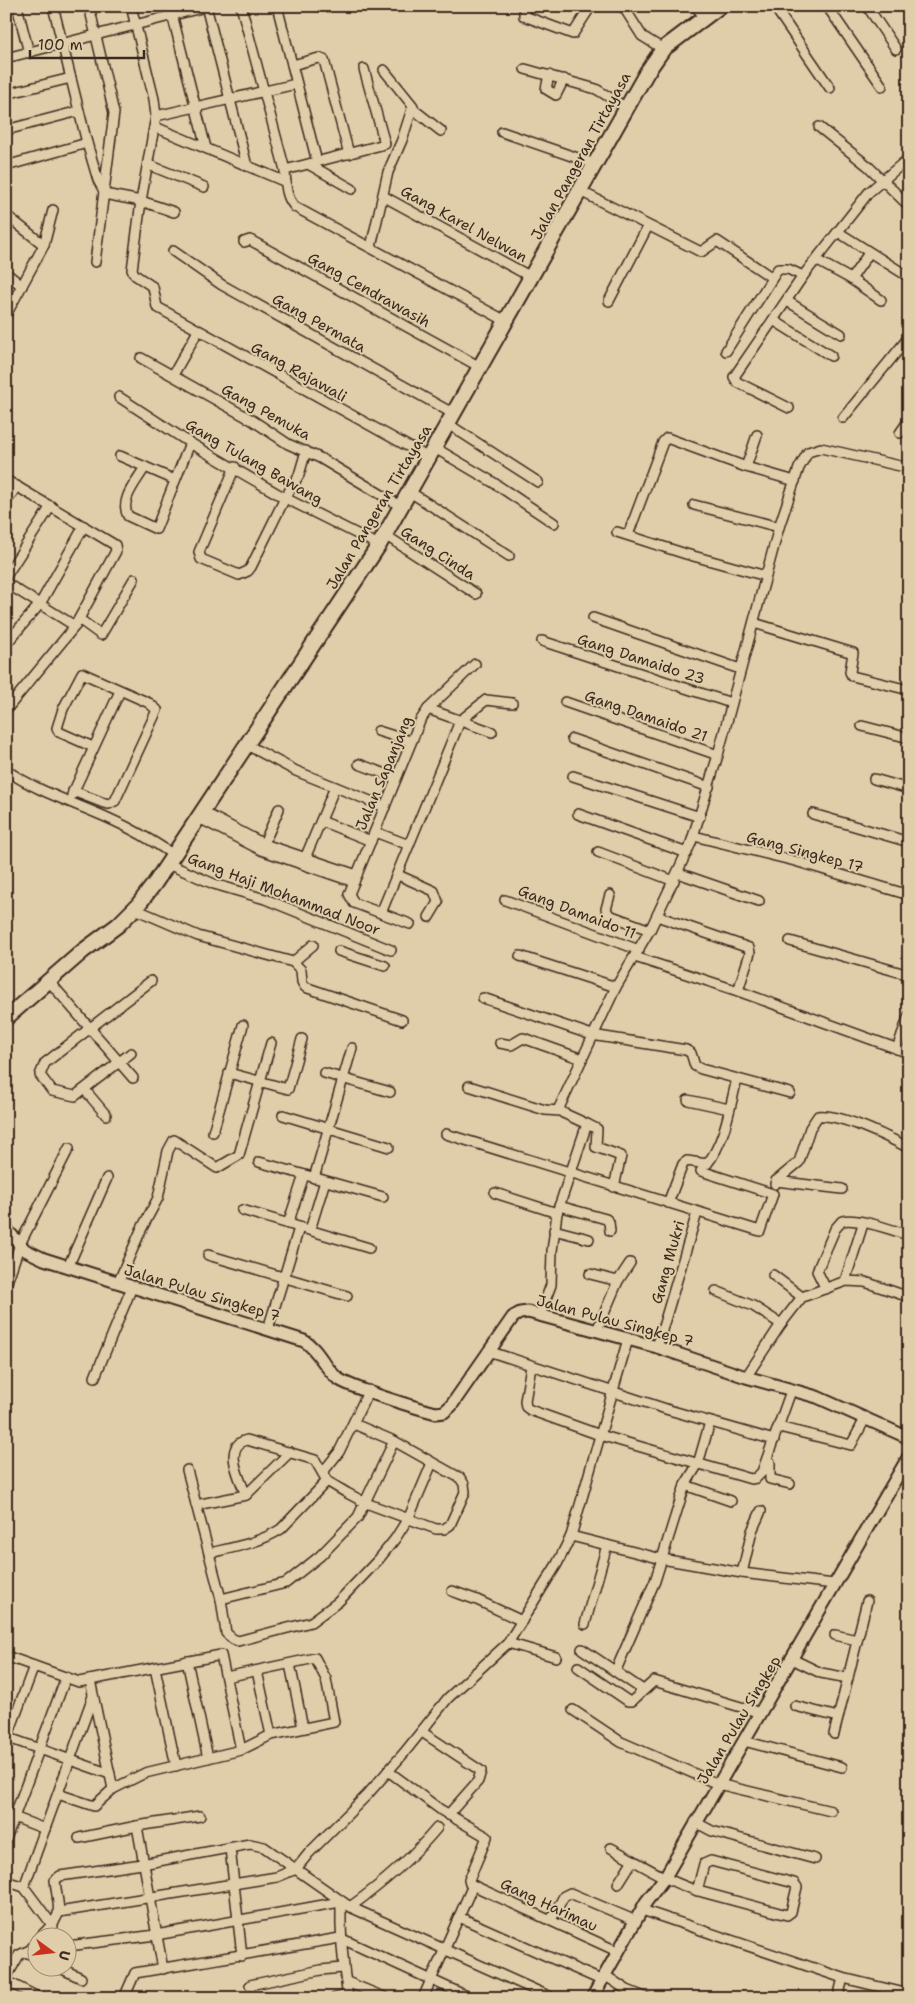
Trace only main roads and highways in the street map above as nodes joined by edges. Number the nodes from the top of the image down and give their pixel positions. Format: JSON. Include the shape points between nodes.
{"nodes":[{"id":1,"x":720,"y":6,"type":"edge"},
{"id":2,"x":6,"y":1018,"type":"edge"}],
"edges":[{"from":1,"to":2,"type":"main road","name":"Jalan Pangeran Tirtayasa","via":[[663,49],[647,72],[402,507],[171,859],[135,909]]}]}
